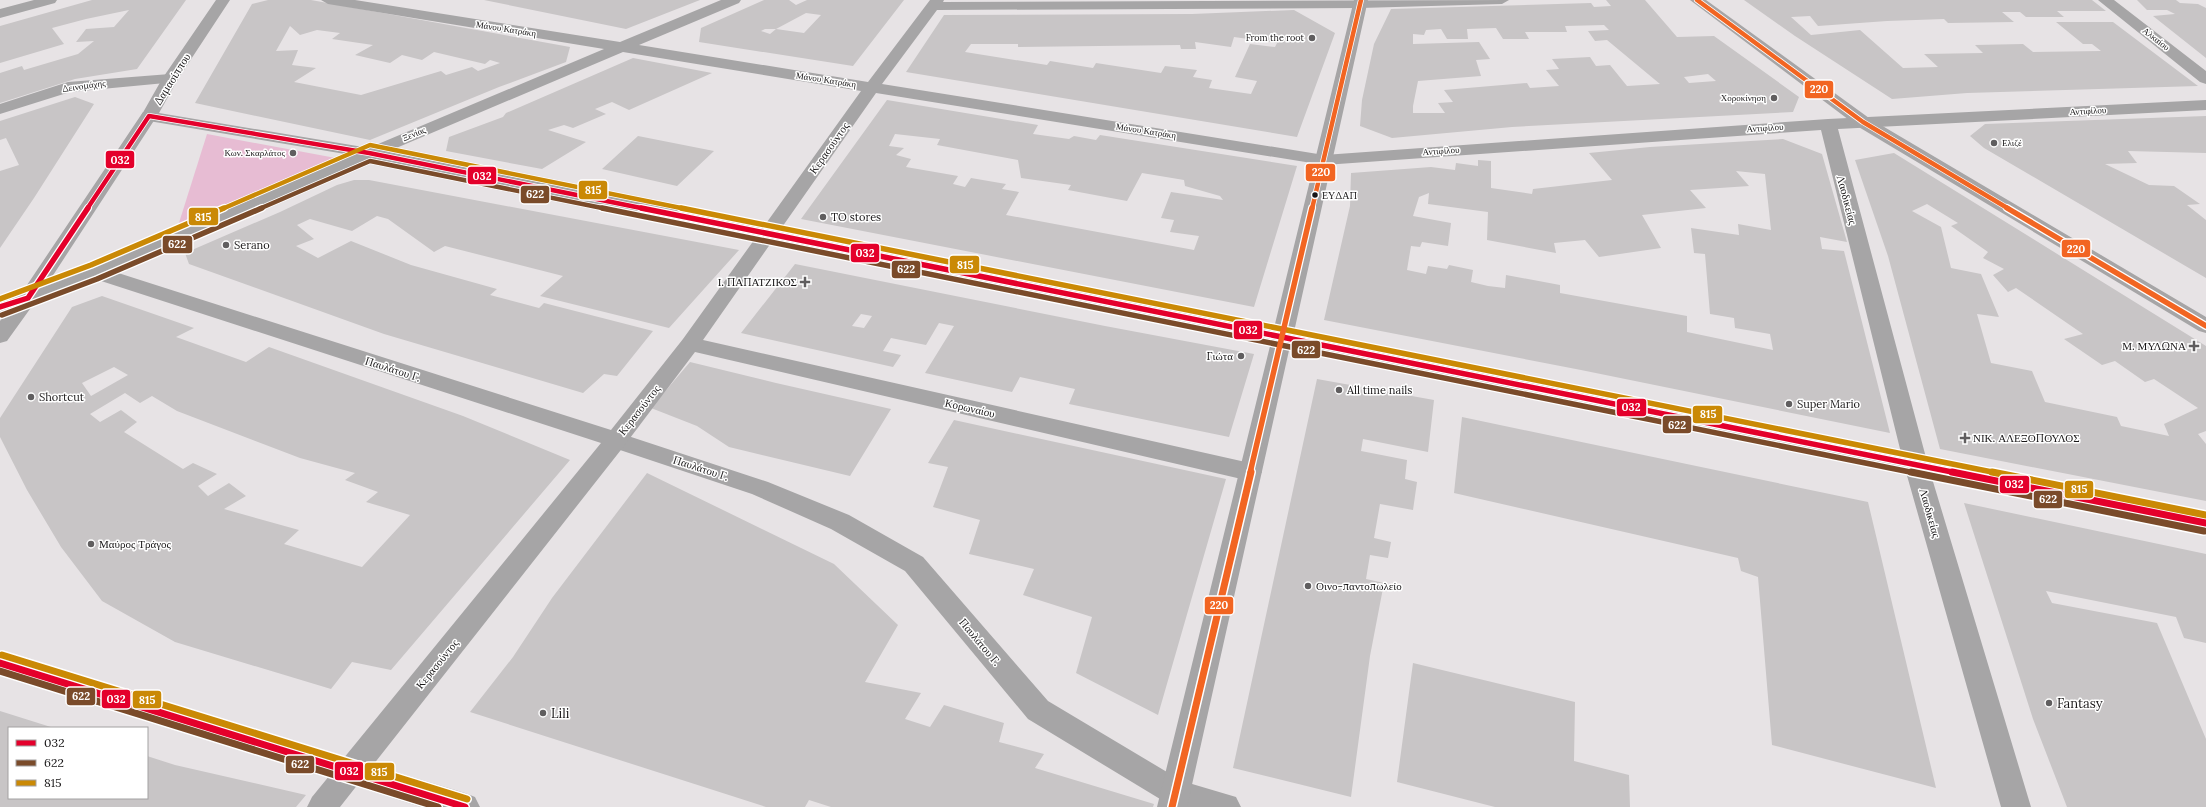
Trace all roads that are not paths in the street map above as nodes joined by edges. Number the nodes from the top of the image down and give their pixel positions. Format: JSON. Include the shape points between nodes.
{"nodes":[{"id":1,"x":50,"y":0,"type":"edge"},
{"id":2,"x":223,"y":0,"type":"edge"},
{"id":3,"x":328,"y":0,"type":"edge"},
{"id":4,"x":734,"y":0,"type":"edge"},
{"id":5,"x":1502,"y":0,"type":"edge"},
{"id":6,"x":1697,"y":0,"type":"edge"},
{"id":7,"x":2105,"y":0,"type":"edge"},
{"id":8,"x":1361,"y":2,"type":"edge"},
{"id":9,"x":935,"y":3,"type":"edge"},
{"id":10,"x":1095,"y":3,"type":"edge"},
{"id":11,"x":0,"y":14,"type":"edge"},
{"id":12,"x":622,"y":47,"type":"junction"},
{"id":13,"x":170,"y":79,"type":"junction"},
{"id":14,"x":2206,"y":79,"type":"edge"},
{"id":15,"x":872,"y":87,"type":"junction"},
{"id":16,"x":2206,"y":106,"type":"edge"},
{"id":17,"x":0,"y":108,"type":"edge"},
{"id":18,"x":149,"y":116,"type":"junction"},
{"id":19,"x":1863,"y":122,"type":"junction"},
{"id":20,"x":1828,"y":124,"type":"junction"},
{"id":21,"x":369,"y":153,"type":"junction"},
{"id":22,"x":1324,"y":160,"type":"junction"},
{"id":23,"x":769,"y":234,"type":"junction"},
{"id":24,"x":94,"y":272,"type":"junction"},
{"id":25,"x":28,"y":298,"type":"junction"},
{"id":26,"x":0,"y":307,"type":"edge"},
{"id":27,"x":2206,"y":326,"type":"edge"},
{"id":28,"x":0,"y":336,"type":"edge"},
{"id":29,"x":1283,"y":337,"type":"junction"},
{"id":30,"x":690,"y":344,"type":"junction"},
{"id":31,"x":616,"y":440,"type":"junction"},
{"id":32,"x":1916,"y":465,"type":"junction"},
{"id":33,"x":1250,"y":472,"type":"junction"},
{"id":34,"x":2206,"y":523,"type":"edge"},
{"id":35,"x":1,"y":661,"type":"edge"},
{"id":36,"x":351,"y":772,"type":"junction"},
{"id":37,"x":1174,"y":800,"type":"edge"},
{"id":38,"x":322,"y":807,"type":"edge"},
{"id":39,"x":465,"y":807,"type":"edge"},
{"id":40,"x":1226,"y":807,"type":"edge"},
{"id":41,"x":2016,"y":807,"type":"edge"}],
"edges":[{"from":1,"to":11,"type":"street"},
{"from":2,"to":13,"type":"street","name":"Δαμασίππου"},
{"from":3,"to":12,"type":"street","name":"Μάνου Κατράκη"},
{"from":4,"to":12,"type":"street","name":"Ξενίας"},
{"from":5,"to":8,"type":"street"},
{"from":6,"to":19,"type":"street"},
{"from":7,"to":14,"type":"street","name":"Αλκαίου"},
{"from":8,"to":10,"type":"street"},
{"from":8,"to":22,"type":"street"},
{"from":9,"to":10,"type":"street"},
{"from":9,"to":15,"type":"street","name":"Κερασούντος"},
{"from":12,"to":15,"type":"street","name":"Μάνου Κατράκη"},
{"from":12,"to":21,"type":"street","name":"Ξενίας"},
{"from":13,"to":17,"type":"street","name":"Δεινομάχης","via":[[68,87]]},
{"from":13,"to":18,"type":"street","name":"Δαμασίππου"},
{"from":15,"to":22,"type":"street","name":"Μάνου Κατράκη"},
{"from":15,"to":23,"type":"street","name":"Κερασούντος"},
{"from":16,"to":19,"type":"street","name":"Αντιφίλου"},
{"from":18,"to":21,"type":"street"},
{"from":18,"to":25,"type":"street","name":"Δαμασίππου"},
{"from":19,"to":20,"type":"street","name":"Αντιφίλου"},
{"from":19,"to":27,"type":"street"},
{"from":20,"to":22,"type":"street","name":"Αντιφίλου"},
{"from":20,"to":32,"type":"street","name":"Λαοδικείας"},
{"from":21,"to":23,"type":"street"},
{"from":21,"to":24,"type":"street","name":"Ξενίας"},
{"from":22,"to":29,"type":"street"},
{"from":23,"to":29,"type":"street"},
{"from":23,"to":30,"type":"street","name":"Κερασούντος"},
{"from":24,"to":25,"type":"street","name":"Ξενίας"},
{"from":24,"to":31,"type":"street","name":"Παυλάτου Γ."},
{"from":25,"to":26,"type":"street","name":"Ξενίας"},
{"from":25,"to":28,"type":"street","name":"Δαμασίππου"},
{"from":29,"to":32,"type":"street"},
{"from":29,"to":33,"type":"street"},
{"from":30,"to":31,"type":"street","name":"Κερασούντος"},
{"from":30,"to":33,"type":"street","name":"Κορωναίου"},
{"from":31,"to":36,"type":"street","name":"Κερασούντος"},
{"from":31,"to":37,"type":"street","name":"Παυλάτου Γ.","via":[[760,488],[840,522],[914,564],[1038,710]]},
{"from":32,"to":34,"type":"street"},
{"from":32,"to":41,"type":"street","name":"Λαοδικείας"},
{"from":33,"to":37,"type":"street"},
{"from":35,"to":36,"type":"street"},
{"from":36,"to":38,"type":"street","name":"Κερασούντος"},
{"from":36,"to":39,"type":"street"},
{"from":37,"to":40,"type":"street","name":"Παυλάτου Γ."}]}
